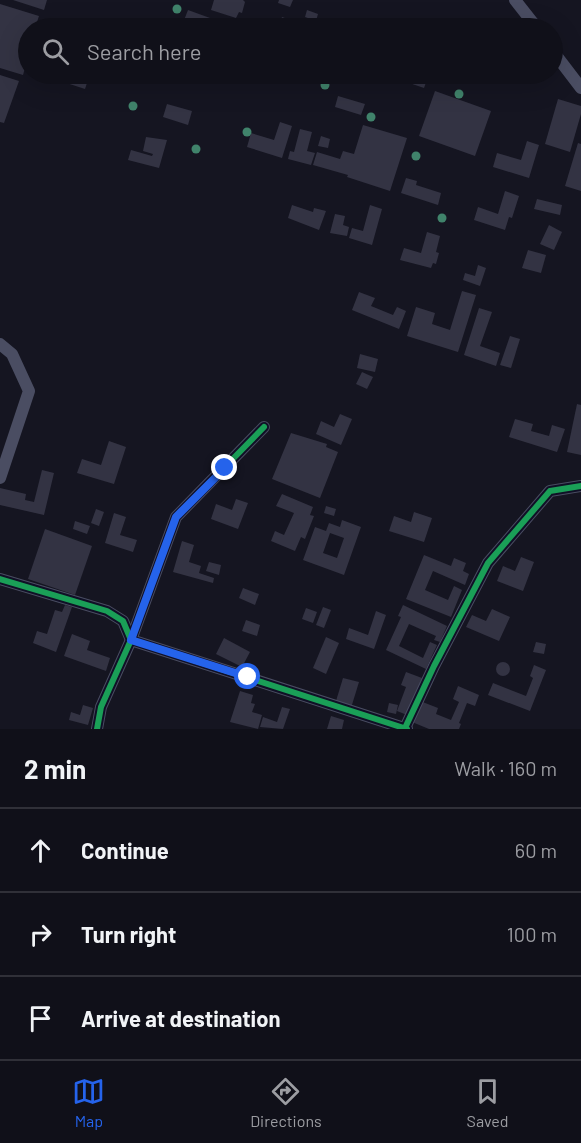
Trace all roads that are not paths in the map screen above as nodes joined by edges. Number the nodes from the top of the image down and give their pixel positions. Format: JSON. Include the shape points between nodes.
{"nodes":[{"id":1,"x":515,"y":0,"type":"edge"},
{"id":2,"x":529,"y":18,"type":"edge"},
{"id":3,"x":563,"y":64,"type":"edge"},
{"id":4,"x":581,"y":88,"type":"edge"},
{"id":5,"x":0,"y":344,"type":"edge"},
{"id":6,"x":264,"y":427,"type":"dead end"},
{"id":7,"x":0,"y":478,"type":"edge"},
{"id":8,"x":581,"y":486,"type":"edge"},
{"id":9,"x":0,"y":579,"type":"edge"},
{"id":10,"x":131,"y":640,"type":"junction"},
{"id":11,"x":97,"y":729,"type":"edge"},
{"id":12,"x":406,"y":729,"type":"edge"}],
"edges":[{"from":1,"to":2,"type":"street"},
{"from":3,"to":4,"type":"street"},
{"from":5,"to":7,"type":"street","via":[[12,354],[29,391]]},
{"from":6,"to":10,"type":"street","via":[[176,517]]},
{"from":8,"to":12,"type":"street","via":[[550,491],[488,563]]},
{"from":9,"to":10,"type":"street","via":[[107,611],[123,621]]},
{"from":10,"to":11,"type":"street","via":[[101,707]]},
{"from":10,"to":12,"type":"street"}]}
